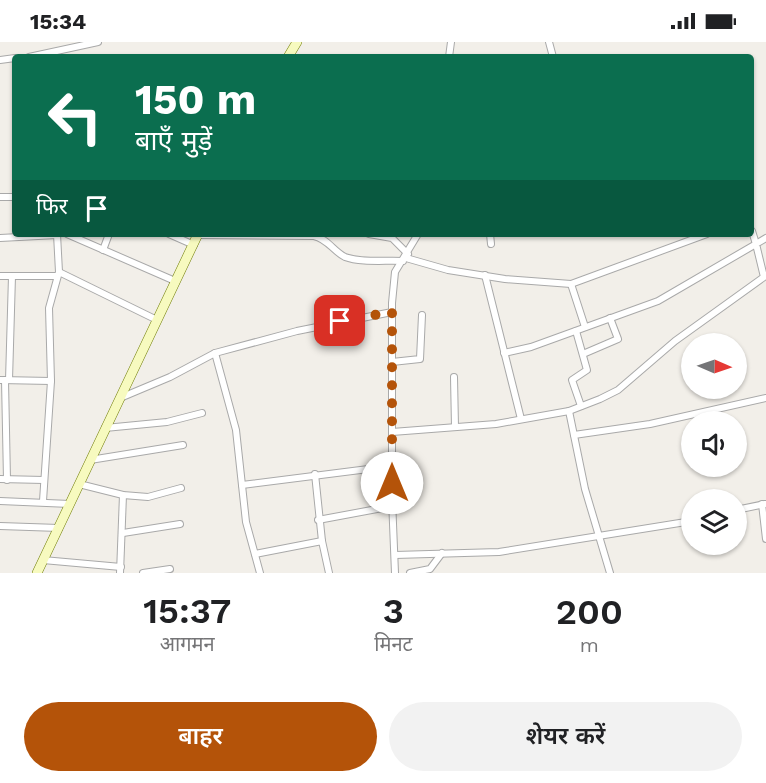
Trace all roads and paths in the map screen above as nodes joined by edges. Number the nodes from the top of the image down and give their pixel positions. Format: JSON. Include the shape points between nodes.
{"nodes":[{"id":1,"x":98,"y":42,"type":"edge"},
{"id":2,"x":42,"y":54,"type":"edge"},
{"id":3,"x":19,"y":237,"type":"edge"},
{"id":4,"x":57,"y":237,"type":"edge"},
{"id":5,"x":74,"y":237,"type":"edge"},
{"id":6,"x":108,"y":237,"type":"edge"},
{"id":7,"x":176,"y":237,"type":"edge"},
{"id":8,"x":197,"y":237,"type":"edge"},
{"id":9,"x":317,"y":237,"type":"edge"},
{"id":10,"x":386,"y":237,"type":"edge"},
{"id":11,"x":416,"y":237,"type":"edge"},
{"id":12,"x":490,"y":237,"type":"edge"},
{"id":13,"x":698,"y":237,"type":"edge"},
{"id":14,"x":754,"y":237,"type":"edge"},
{"id":15,"x":0,"y":238,"type":"edge"},
{"id":16,"x":766,"y":238,"type":"edge"},
{"id":17,"x":491,"y":244,"type":"dead end"},
{"id":18,"x":756,"y":244,"type":"junction"},
{"id":19,"x":194,"y":245,"type":"junction"},
{"id":20,"x":103,"y":250,"type":"junction"},
{"id":21,"x":405,"y":257,"type":"junction"},
{"id":22,"x":58,"y":274,"type":"junction"},
{"id":23,"x":485,"y":275,"type":"junction"},
{"id":24,"x":0,"y":276,"type":"edge"},
{"id":25,"x":12,"y":276,"type":"junction"},
{"id":26,"x":176,"y":281,"type":"junction"},
{"id":27,"x":571,"y":284,"type":"junction"},
{"id":28,"x":392,"y":312,"type":"junction"},
{"id":29,"x":422,"y":315,"type":"dead end"},
{"id":30,"x":610,"y":318,"type":"junction"},
{"id":31,"x":158,"y":320,"type":"junction"},
{"id":32,"x":585,"y":327,"type":"junction"},
{"id":33,"x":576,"y":331,"type":"junction"},
{"id":34,"x":215,"y":352,"type":"junction"},
{"id":35,"x":504,"y":353,"type":"junction"},
{"id":36,"x":583,"y":354,"type":"junction"},
{"id":37,"x":392,"y":362,"type":"junction"},
{"id":38,"x":454,"y":377,"type":"dead end"},
{"id":39,"x":4,"y":380,"type":"edge"},
{"id":40,"x":51,"y":381,"type":"junction"},
{"id":41,"x":119,"y":398,"type":"junction"},
{"id":42,"x":766,"y":398,"type":"edge"},
{"id":43,"x":581,"y":406,"type":"junction"},
{"id":44,"x":569,"y":411,"type":"junction"},
{"id":45,"x":201,"y":413,"type":"dead end"},
{"id":46,"x":521,"y":419,"type":"junction"},
{"id":47,"x":455,"y":427,"type":"junction"},
{"id":48,"x":105,"y":428,"type":"junction"},
{"id":49,"x":392,"y":432,"type":"junction"},
{"id":50,"x":574,"y":435,"type":"junction"},
{"id":51,"x":183,"y":444,"type":"dead end"},
{"id":52,"x":90,"y":460,"type":"junction"},
{"id":53,"x":392,"y":466,"type":"junction"},
{"id":54,"x":315,"y":474,"type":"junction"},
{"id":55,"x":3,"y":479,"type":"edge"},
{"id":56,"x":44,"y":480,"type":"junction"},
{"id":57,"x":79,"y":484,"type":"junction"},
{"id":58,"x":242,"y":485,"type":"junction"},
{"id":59,"x":181,"y":488,"type":"dead end"},
{"id":60,"x":123,"y":495,"type":"junction"},
{"id":61,"x":0,"y":501,"type":"edge"},
{"id":62,"x":43,"y":501,"type":"junction"},
{"id":63,"x":70,"y":504,"type":"junction"},
{"id":64,"x":764,"y":504,"type":"edge"},
{"id":65,"x":393,"y":506,"type":"junction"},
{"id":66,"x":747,"y":508,"type":"edge"},
{"id":67,"x":318,"y":520,"type":"junction"},
{"id":68,"x":681,"y":523,"type":"edge"},
{"id":69,"x":180,"y":524,"type":"dead end"},
{"id":70,"x":0,"y":526,"type":"edge"},
{"id":71,"x":58,"y":528,"type":"junction"},
{"id":72,"x":123,"y":533,"type":"junction"},
{"id":73,"x":597,"y":537,"type":"junction"},
{"id":74,"x":766,"y":539,"type":"edge"},
{"id":75,"x":322,"y":541,"type":"junction"},
{"id":76,"x":442,"y":552,"type":"junction"},
{"id":77,"x":255,"y":554,"type":"junction"},
{"id":78,"x":395,"y":555,"type":"junction"},
{"id":79,"x":43,"y":560,"type":"junction"},
{"id":80,"x":170,"y":569,"type":"dead end"},
{"id":81,"x":120,"y":570,"type":"edge"},
{"id":82,"x":37,"y":573,"type":"edge"},
{"id":83,"x":143,"y":573,"type":"edge"},
{"id":84,"x":260,"y":573,"type":"edge"},
{"id":85,"x":329,"y":573,"type":"edge"},
{"id":86,"x":395,"y":573,"type":"edge"},
{"id":87,"x":410,"y":573,"type":"edge"},
{"id":88,"x":610,"y":573,"type":"edge"}],
"edges":[{"from":1,"to":2,"type":"street"},
{"from":3,"to":15,"type":"street"},
{"from":4,"to":22,"type":"street"},
{"from":5,"to":20,"type":"street"},
{"from":6,"to":20,"type":"street"},
{"from":7,"to":19,"type":"street"},
{"from":8,"to":19,"type":"street"},
{"from":9,"to":21,"type":"street","via":[[352,259]]},
{"from":10,"to":21,"type":"street","via":[[392,238]]},
{"from":11,"to":21,"type":"street"},
{"from":12,"to":17,"type":"street"},
{"from":13,"to":27,"type":"street"},
{"from":14,"to":18,"type":"street"},
{"from":16,"to":18,"type":"street"},
{"from":18,"to":30,"type":"street","via":[[658,300]]},
{"from":18,"to":43,"type":"street","via":[[764,277],[675,341],[618,390]]},
{"from":19,"to":26,"type":"street"},
{"from":20,"to":26,"type":"street"},
{"from":21,"to":23,"type":"street","via":[[448,270]]},
{"from":21,"to":28,"type":"street","via":[[395,272]]},
{"from":22,"to":25,"type":"street"},
{"from":22,"to":31,"type":"street"},
{"from":22,"to":40,"type":"street","via":[[49,308]]},
{"from":23,"to":27,"type":"street"},
{"from":23,"to":35,"type":"street"},
{"from":24,"to":25,"type":"street"},
{"from":25,"to":39,"type":"street"},
{"from":26,"to":31,"type":"street"},
{"from":27,"to":32,"type":"street"},
{"from":28,"to":34,"type":"street"},
{"from":28,"to":37,"type":"street"},
{"from":29,"to":37,"type":"street","via":[[420,359]]},
{"from":30,"to":32,"type":"street"},
{"from":30,"to":36,"type":"street","via":[[617,340]]},
{"from":31,"to":41,"type":"street"},
{"from":32,"to":33,"type":"street"},
{"from":33,"to":35,"type":"street"},
{"from":33,"to":36,"type":"street"},
{"from":34,"to":41,"type":"street","via":[[170,377]]},
{"from":34,"to":58,"type":"street","via":[[236,430]]},
{"from":35,"to":46,"type":"street"},
{"from":36,"to":43,"type":"street","via":[[587,373],[572,380]]},
{"from":37,"to":49,"type":"street"},
{"from":38,"to":47,"type":"street"},
{"from":39,"to":40,"type":"street"},
{"from":39,"to":55,"type":"street"},
{"from":40,"to":56,"type":"street"},
{"from":41,"to":48,"type":"street"},
{"from":42,"to":50,"type":"street","via":[[650,424]]},
{"from":43,"to":44,"type":"street"},
{"from":44,"to":46,"type":"street"},
{"from":44,"to":50,"type":"street"},
{"from":45,"to":48,"type":"street","via":[[167,422]]},
{"from":46,"to":47,"type":"street"},
{"from":47,"to":49,"type":"street"},
{"from":48,"to":52,"type":"street"},
{"from":49,"to":53,"type":"street"},
{"from":50,"to":73,"type":"street"},
{"from":51,"to":52,"type":"street"},
{"from":52,"to":57,"type":"street"},
{"from":53,"to":54,"type":"street"},
{"from":53,"to":65,"type":"street"},
{"from":54,"to":58,"type":"street"},
{"from":54,"to":67,"type":"street"},
{"from":55,"to":56,"type":"street"},
{"from":56,"to":62,"type":"street"},
{"from":57,"to":60,"type":"street"},
{"from":57,"to":63,"type":"street"},
{"from":58,"to":77,"type":"street"},
{"from":59,"to":60,"type":"street","via":[[148,497]]},
{"from":60,"to":72,"type":"street"},
{"from":61,"to":62,"type":"street"},
{"from":62,"to":63,"type":"street"},
{"from":63,"to":71,"type":"street"},
{"from":64,"to":66,"type":"street"},
{"from":64,"to":74,"type":"street"},
{"from":65,"to":67,"type":"street"},
{"from":65,"to":78,"type":"street"},
{"from":67,"to":75,"type":"street"},
{"from":68,"to":73,"type":"street"},
{"from":69,"to":72,"type":"street"},
{"from":70,"to":71,"type":"street"},
{"from":71,"to":79,"type":"street"},
{"from":72,"to":81,"type":"street"},
{"from":73,"to":76,"type":"street","via":[[499,552]]},
{"from":73,"to":88,"type":"street"},
{"from":75,"to":77,"type":"street"},
{"from":75,"to":85,"type":"street"},
{"from":76,"to":78,"type":"street"},
{"from":76,"to":87,"type":"street","via":[[430,568]]},
{"from":77,"to":84,"type":"street"},
{"from":78,"to":86,"type":"street"},
{"from":79,"to":81,"type":"street"},
{"from":79,"to":82,"type":"street"},
{"from":80,"to":83,"type":"street"}]}
